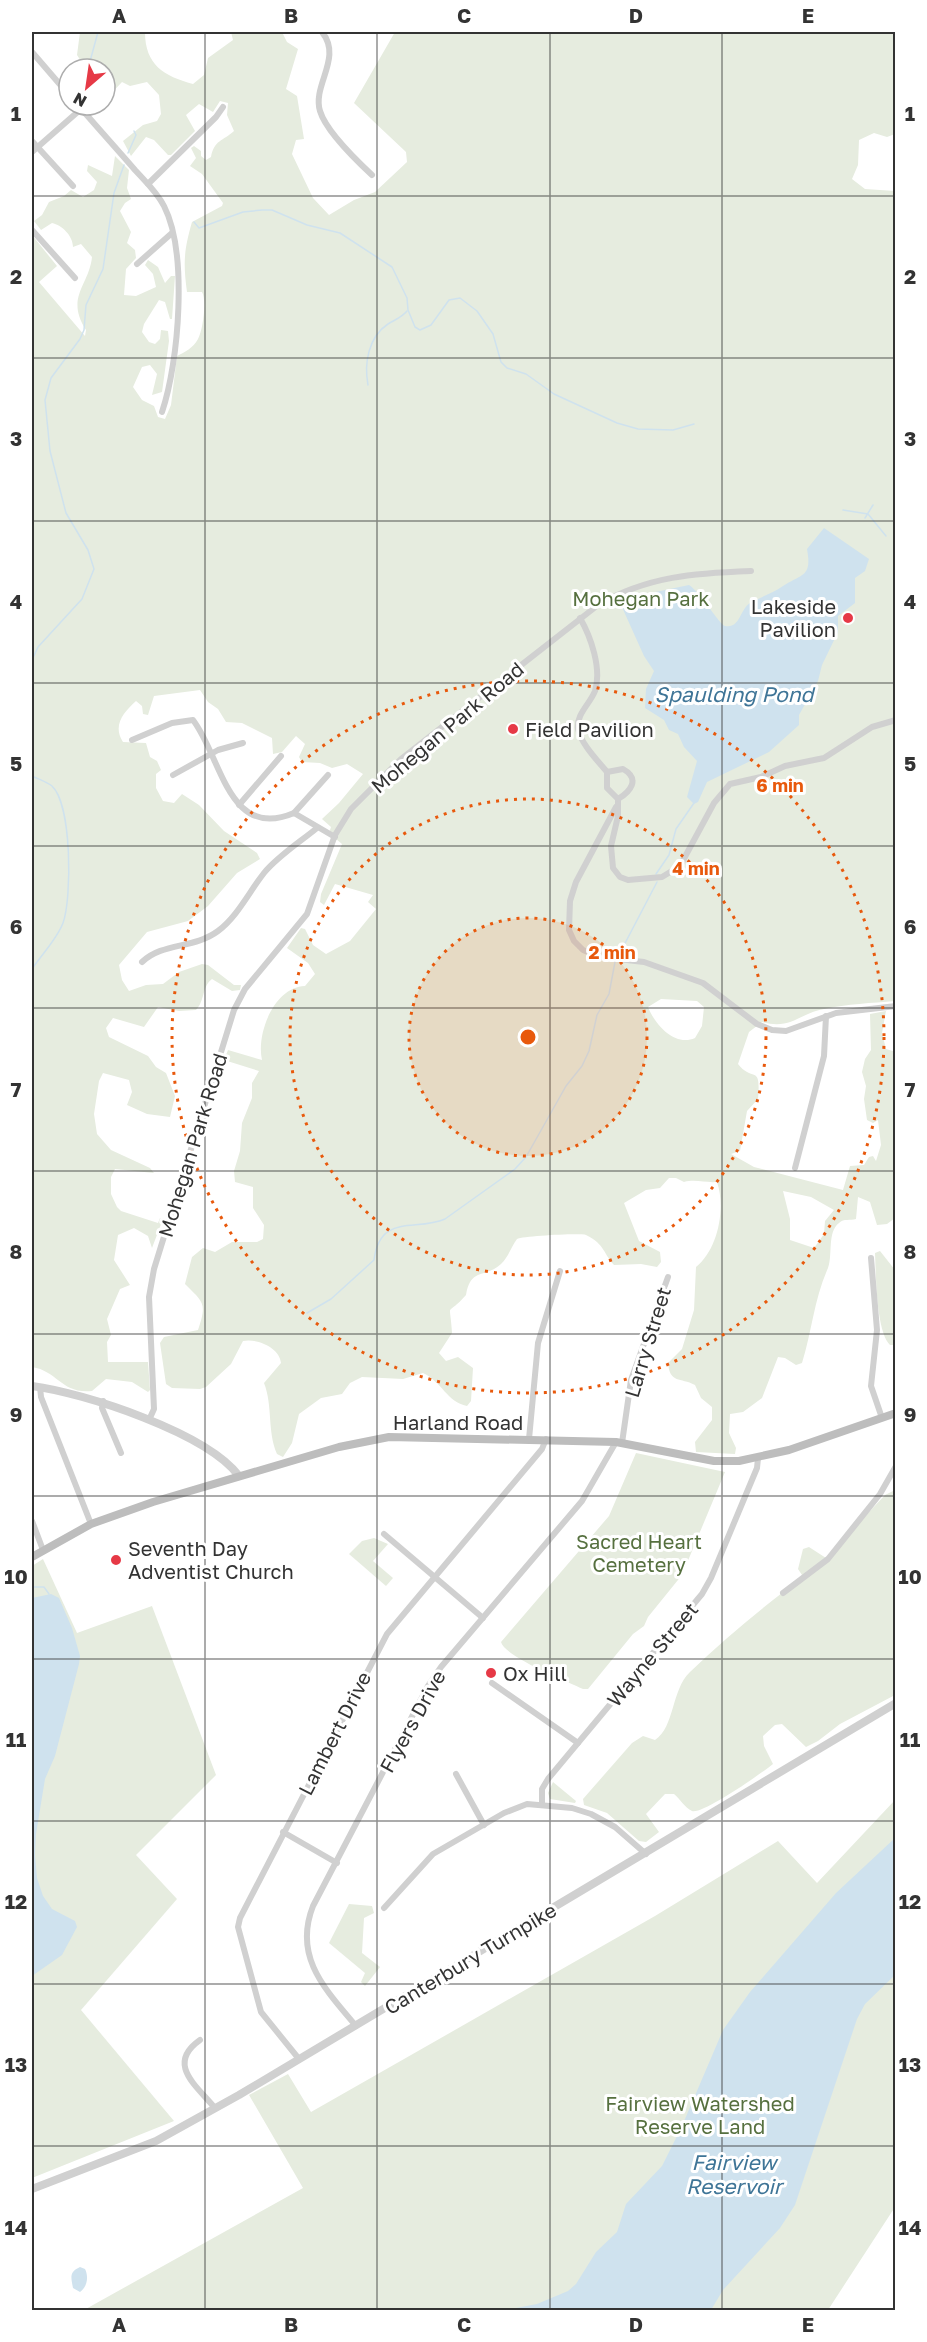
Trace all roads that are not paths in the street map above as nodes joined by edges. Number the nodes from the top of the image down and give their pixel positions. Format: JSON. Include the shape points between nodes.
{"nodes":[{"id":1,"x":322,"y":32,"type":"edge"},
{"id":2,"x":32,"y":52,"type":"edge"},
{"id":3,"x":57,"y":80,"type":"edge"},
{"id":4,"x":223,"y":107,"type":"dead end"},
{"id":5,"x":69,"y":117,"type":"edge"},
{"id":6,"x":89,"y":117,"type":"edge"},
{"id":7,"x":32,"y":141,"type":"edge"},
{"id":8,"x":34,"y":149,"type":"edge"},
{"id":9,"x":372,"y":176,"type":"dead end"},
{"id":10,"x":148,"y":184,"type":"junction"},
{"id":11,"x":73,"y":186,"type":"dead end"},
{"id":12,"x":32,"y":230,"type":"edge"},
{"id":13,"x":172,"y":233,"type":"junction"},
{"id":14,"x":136,"y":264,"type":"dead end"},
{"id":15,"x":75,"y":278,"type":"dead end"},
{"id":16,"x":162,"y":412,"type":"dead end"},
{"id":17,"x":752,"y":571,"type":"dead end"},
{"id":18,"x":580,"y":618,"type":"junction"},
{"id":19,"x":896,"y":720,"type":"edge"},
{"id":20,"x":132,"y":740,"type":"dead end"},
{"id":21,"x":243,"y":743,"type":"dead end"},
{"id":22,"x":212,"y":753,"type":"junction"},
{"id":23,"x":281,"y":756,"type":"dead end"},
{"id":24,"x":607,"y":772,"type":"junction"},
{"id":25,"x":173,"y":775,"type":"dead end"},
{"id":26,"x":328,"y":775,"type":"dead end"},
{"id":27,"x":617,"y":803,"type":"junction"},
{"id":28,"x":239,"y":805,"type":"junction"},
{"id":29,"x":294,"y":813,"type":"junction"},
{"id":30,"x":318,"y":828,"type":"junction"},
{"id":31,"x":335,"y":837,"type":"junction"},
{"id":32,"x":142,"y":962,"type":"dead end"},
{"id":33,"x":896,"y":1006,"type":"edge"},
{"id":34,"x":826,"y":1016,"type":"junction"},
{"id":35,"x":795,"y":1168,"type":"dead end"},
{"id":36,"x":871,"y":1258,"type":"dead end"},
{"id":37,"x":560,"y":1271,"type":"dead end"},
{"id":38,"x":668,"y":1277,"type":"dead end"},
{"id":39,"x":36,"y":1386,"type":"edge"},
{"id":40,"x":103,"y":1401,"type":"junction"},
{"id":41,"x":896,"y":1413,"type":"edge"},
{"id":42,"x":882,"y":1418,"type":"junction"},
{"id":43,"x":149,"y":1420,"type":"junction"},
{"id":44,"x":529,"y":1439,"type":"junction"},
{"id":45,"x":546,"y":1439,"type":"junction"},
{"id":46,"x":619,"y":1442,"type":"junction"},
{"id":47,"x":121,"y":1453,"type":"dead end"},
{"id":48,"x":758,"y":1458,"type":"junction"},
{"id":49,"x":896,"y":1466,"type":"edge"},
{"id":50,"x":240,"y":1476,"type":"junction"},
{"id":51,"x":32,"y":1521,"type":"edge"},
{"id":52,"x":91,"y":1524,"type":"junction"},
{"id":53,"x":384,"y":1534,"type":"dead end"},
{"id":54,"x":43,"y":1550,"type":"junction"},
{"id":55,"x":32,"y":1557,"type":"edge"},
{"id":56,"x":433,"y":1576,"type":"junction"},
{"id":57,"x":783,"y":1593,"type":"dead end"},
{"id":58,"x":483,"y":1618,"type":"junction"},
{"id":59,"x":492,"y":1683,"type":"dead end"},
{"id":60,"x":896,"y":1703,"type":"edge"},
{"id":61,"x":578,"y":1743,"type":"junction"},
{"id":62,"x":456,"y":1774,"type":"dead end"},
{"id":63,"x":542,"y":1805,"type":"junction"},
{"id":64,"x":484,"y":1825,"type":"junction"},
{"id":65,"x":283,"y":1832,"type":"junction"},
{"id":66,"x":646,"y":1854,"type":"junction"},
{"id":67,"x":337,"y":1863,"type":"junction"},
{"id":68,"x":384,"y":1908,"type":"dead end"},
{"id":69,"x":356,"y":2026,"type":"junction"},
{"id":70,"x":200,"y":2040,"type":"dead end"},
{"id":71,"x":299,"y":2059,"type":"junction"},
{"id":72,"x":214,"y":2107,"type":"junction"},
{"id":73,"x":32,"y":2189,"type":"edge"}],
"edges":[{"from":1,"to":9,"type":"street","via":[[329,46],[330,66],[319,94],[319,110],[325,123]]},
{"from":2,"to":3,"type":"street"},
{"from":4,"to":10,"type":"street"},
{"from":5,"to":8,"type":"street"},
{"from":6,"to":10,"type":"street"},
{"from":7,"to":8,"type":"street"},
{"from":8,"to":11,"type":"street"},
{"from":10,"to":13,"type":"street","via":[[164,206]]},
{"from":12,"to":15,"type":"street"},
{"from":13,"to":14,"type":"street"},
{"from":13,"to":16,"type":"street","via":[[180,285],[171,371]]},
{"from":17,"to":18,"type":"street","name":"Mohegan Park Road","via":[[691,573],[655,580],[616,595]]},
{"from":18,"to":24,"type":"street","via":[[592,650],[596,679],[594,693],[579,719],[579,732]]},
{"from":18,"to":31,"type":"street","name":"Mohegan Park Road","via":[[396,764],[345,816]]},
{"from":19,"to":27,"type":"street","via":[[872,727],[824,758],[729,784],[710,808],[682,863],[668,875],[634,881],[616,873],[610,852]]},
{"from":20,"to":22,"type":"street","via":[[172,723],[193,720]]},
{"from":21,"to":22,"type":"street"},
{"from":22,"to":25,"type":"street"},
{"from":22,"to":28,"type":"street"},
{"from":23,"to":28,"type":"street"},
{"from":24,"to":27,"type":"street","via":[[607,788]]},
{"from":24,"to":27,"type":"street","via":[[621,769],[632,777],[630,790]]},
{"from":26,"to":29,"type":"street"},
{"from":27,"to":34,"type":"street","via":[[572,894],[568,924],[579,947],[600,957],[648,963],[703,983],[768,1029],[786,1030]]},
{"from":28,"to":29,"type":"street","via":[[265,820]]},
{"from":29,"to":30,"type":"street"},
{"from":30,"to":31,"type":"street"},
{"from":30,"to":32,"type":"street","via":[[265,871],[220,930],[185,946],[154,951]]},
{"from":31,"to":43,"type":"street","name":"Mohegan Park Road","via":[[308,911],[245,989],[234,1010],[154,1269],[149,1297],[153,1409]]},
{"from":33,"to":34,"type":"street"},
{"from":34,"to":35,"type":"street","via":[[824,1056]]},
{"from":36,"to":42,"type":"street","via":[[877,1326],[871,1386]]},
{"from":37,"to":44,"type":"street","via":[[538,1343]]},
{"from":38,"to":46,"type":"street","name":"Larry Street","via":[[631,1380]]},
{"from":39,"to":40,"type":"street"},
{"from":39,"to":52,"type":"street"},
{"from":40,"to":43,"type":"street"},
{"from":40,"to":47,"type":"street","via":[[102,1408]]},
{"from":41,"to":42,"type":"main road","name":"Harland Road"},
{"from":42,"to":48,"type":"main road","name":"Harland Road"},
{"from":43,"to":50,"type":"street","via":[[208,1451]]},
{"from":44,"to":45,"type":"main road","name":"Harland Road"},
{"from":44,"to":50,"type":"main road","name":"Harland Road","via":[[389,1437]]},
{"from":45,"to":46,"type":"main road","name":"Harland Road"},
{"from":45,"to":56,"type":"street","name":"Lambert Drive","via":[[542,1449]]},
{"from":46,"to":48,"type":"main road","name":"Harland Road","via":[[714,1461]]},
{"from":46,"to":58,"type":"street","name":"Flyers Drive","via":[[582,1501]]},
{"from":48,"to":61,"type":"street","name":"Wayne Street","via":[[702,1594]]},
{"from":49,"to":57,"type":"street","via":[[880,1494],[828,1559]]},
{"from":50,"to":52,"type":"main road","name":"Harland Road"},
{"from":51,"to":54,"type":"street"},
{"from":52,"to":54,"type":"main road","name":"Harland Road"},
{"from":53,"to":56,"type":"street"},
{"from":54,"to":55,"type":"main road","name":"Harland Road"},
{"from":56,"to":58,"type":"street"},
{"from":56,"to":65,"type":"street","name":"Lambert Drive","via":[[379,1646]]},
{"from":58,"to":67,"type":"street","name":"Flyers Drive","via":[[428,1686]]},
{"from":59,"to":61,"type":"street"},
{"from":60,"to":66,"type":"street","name":"Canterbury Turnpike"},
{"from":61,"to":63,"type":"street","name":"Wayne Street","via":[[542,1789]]},
{"from":62,"to":64,"type":"street"},
{"from":63,"to":64,"type":"street","via":[[517,1807]]},
{"from":63,"to":66,"type":"street","via":[[591,1814],[615,1827]]},
{"from":64,"to":68,"type":"street","via":[[433,1854]]},
{"from":65,"to":67,"type":"street"},
{"from":65,"to":71,"type":"street","name":"Lambert Drive","via":[[238,1927],[261,2012]]},
{"from":66,"to":69,"type":"street","name":"Canterbury Turnpike"},
{"from":67,"to":69,"type":"street","name":"Flyers Drive","via":[[306,1924],[305,1938],[316,1976]]},
{"from":69,"to":71,"type":"street","name":"Canterbury Turnpike"},
{"from":70,"to":72,"type":"street","via":[[189,2049],[184,2068]]},
{"from":71,"to":72,"type":"street","name":"Canterbury Turnpike"},
{"from":72,"to":73,"type":"street","name":"Canterbury Turnpike","via":[[156,2141]]}]}
